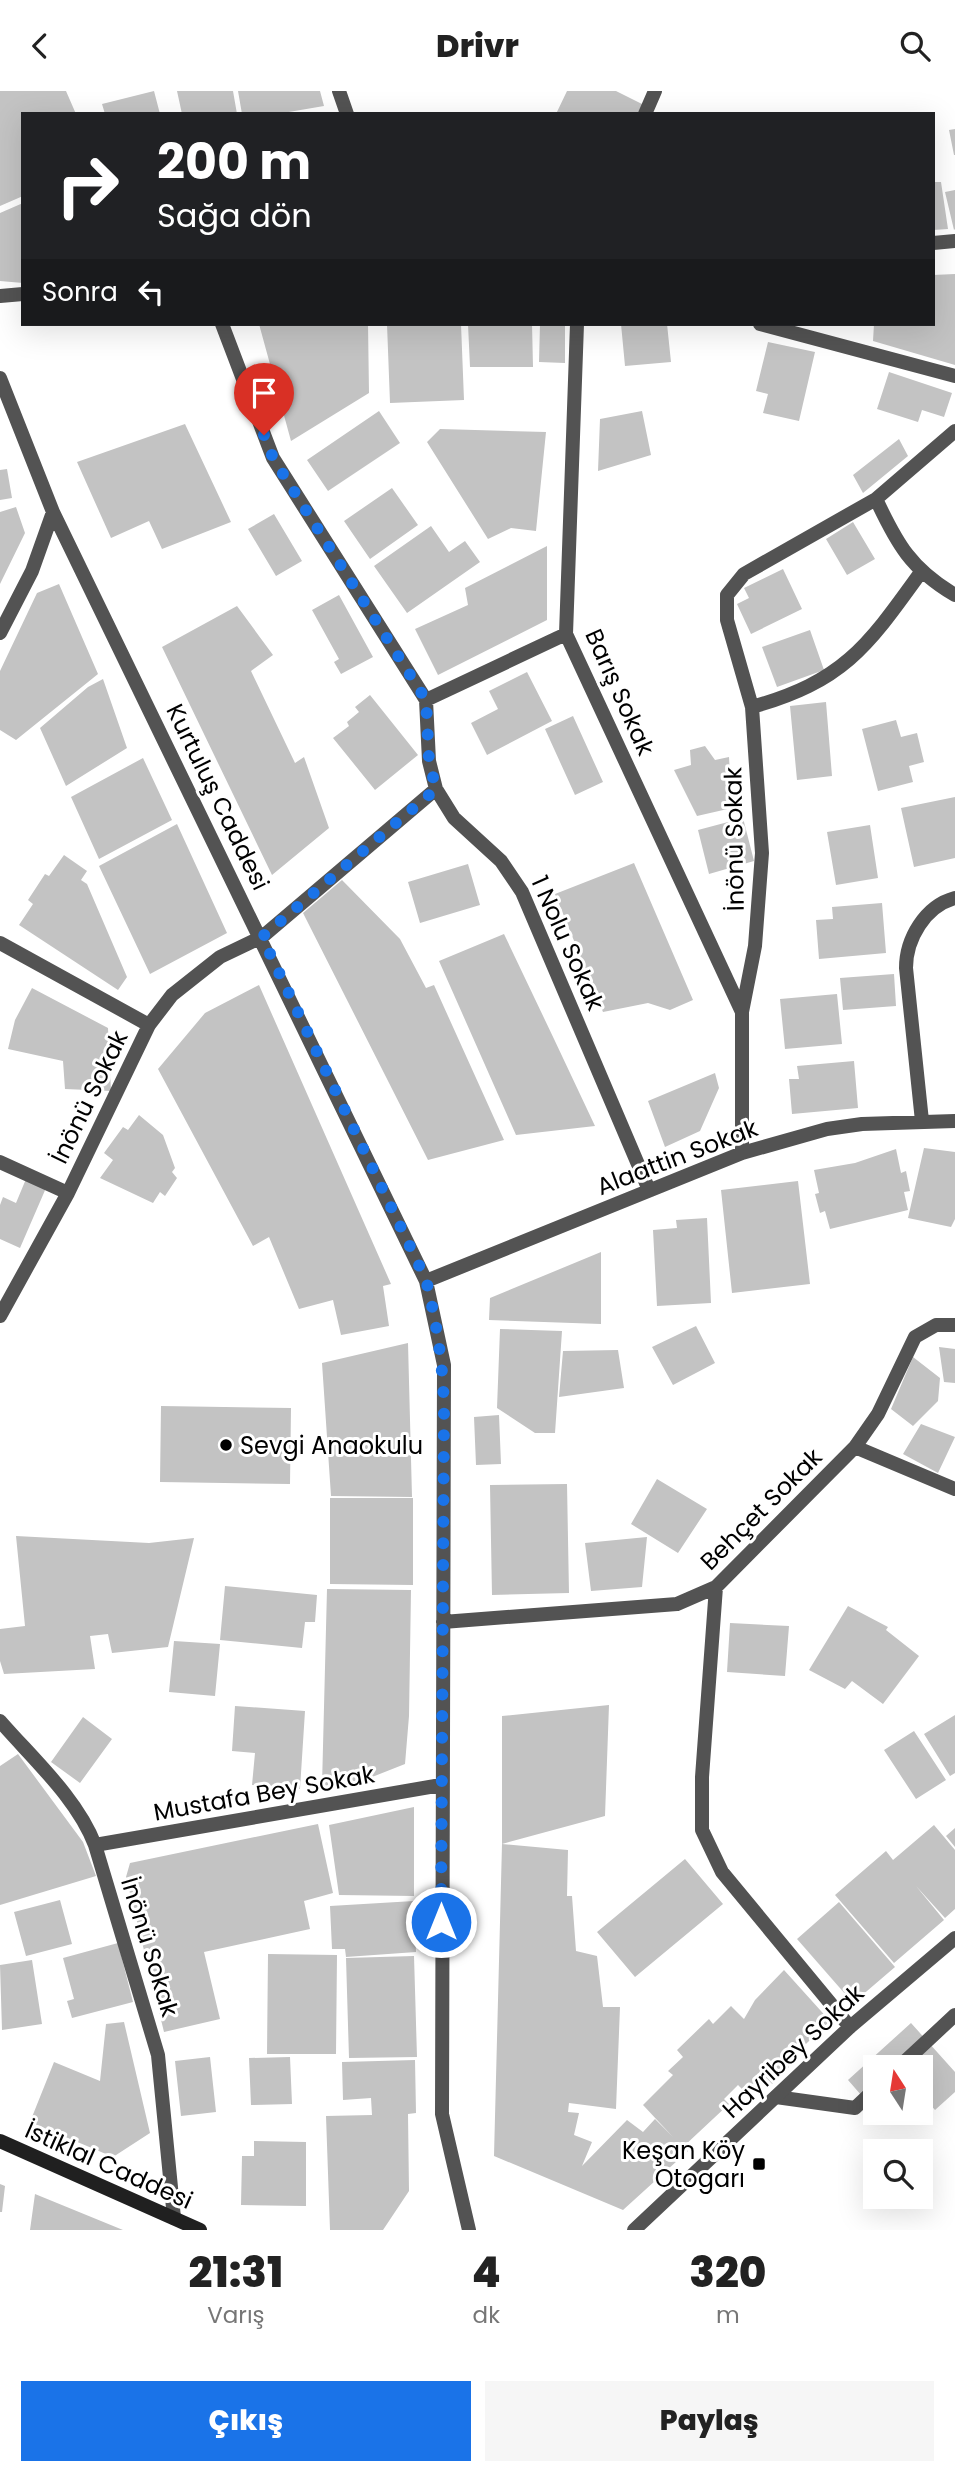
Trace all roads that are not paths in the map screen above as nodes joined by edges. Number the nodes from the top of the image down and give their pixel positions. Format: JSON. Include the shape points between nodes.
{"nodes":[{"id":1,"x":339,"y":91,"type":"edge"},
{"id":2,"x":655,"y":91,"type":"edge"},
{"id":3,"x":346,"y":112,"type":"edge"},
{"id":4,"x":646,"y":112,"type":"edge"},
{"id":5,"x":955,"y":241,"type":"edge"},
{"id":6,"x":935,"y":243,"type":"edge"},
{"id":7,"x":21,"y":294,"type":"edge"},
{"id":8,"x":0,"y":296,"type":"edge"},
{"id":9,"x":223,"y":326,"type":"edge"},
{"id":10,"x":577,"y":326,"type":"edge"},
{"id":11,"x":768,"y":326,"type":"edge"},
{"id":12,"x":955,"y":376,"type":"edge"},
{"id":13,"x":0,"y":377,"type":"edge"},
{"id":14,"x":955,"y":431,"type":"edge"},
{"id":15,"x":876,"y":499,"type":"junction"},
{"id":16,"x":54,"y":512,"type":"junction"},
{"id":17,"x":921,"y":572,"type":"junction"},
{"id":18,"x":955,"y":595,"type":"edge"},
{"id":19,"x":0,"y":633,"type":"edge"},
{"id":20,"x":566,"y":634,"type":"junction"},
{"id":21,"x":426,"y":700,"type":"junction"},
{"id":22,"x":752,"y":707,"type":"junction"},
{"id":23,"x":436,"y":789,"type":"junction"},
{"id":24,"x":955,"y":898,"type":"edge"},
{"id":25,"x":262,"y":937,"type":"junction"},
{"id":26,"x":0,"y":943,"type":"edge"},
{"id":27,"x":742,"y":1012,"type":"junction"},
{"id":28,"x":149,"y":1024,"type":"junction"},
{"id":29,"x":922,"y":1121,"type":"junction"},
{"id":30,"x":955,"y":1121,"type":"edge"},
{"id":31,"x":742,"y":1153,"type":"junction"},
{"id":32,"x":0,"y":1162,"type":"edge"},
{"id":33,"x":649,"y":1190,"type":"junction"},
{"id":34,"x":68,"y":1193,"type":"junction"},
{"id":35,"x":426,"y":1280,"type":"junction"},
{"id":36,"x":0,"y":1316,"type":"edge"},
{"id":37,"x":955,"y":1325,"type":"edge"},
{"id":38,"x":855,"y":1447,"type":"junction"},
{"id":39,"x":955,"y":1489,"type":"edge"},
{"id":40,"x":716,"y":1587,"type":"junction"},
{"id":41,"x":443,"y":1622,"type":"junction"},
{"id":42,"x":0,"y":1721,"type":"edge"},
{"id":43,"x":441,"y":1785,"type":"junction"},
{"id":44,"x":95,"y":1845,"type":"junction"},
{"id":45,"x":955,"y":1938,"type":"edge"},
{"id":46,"x":955,"y":2015,"type":"edge"},
{"id":47,"x":850,"y":2027,"type":"junction"},
{"id":48,"x":912,"y":2055,"type":"edge"},
{"id":49,"x":776,"y":2097,"type":"junction"},
{"id":50,"x":863,"y":2100,"type":"edge"},
{"id":51,"x":0,"y":2141,"type":"edge"},
{"id":52,"x":174,"y":2218,"type":"junction"},
{"id":53,"x":200,"y":2230,"type":"edge"},
{"id":54,"x":469,"y":2230,"type":"edge"},
{"id":55,"x":634,"y":2230,"type":"edge"}],
"edges":[{"from":1,"to":3,"type":"street"},
{"from":2,"to":4,"type":"street"},
{"from":5,"to":6,"type":"street"},
{"from":7,"to":8,"type":"street"},
{"from":9,"to":21,"type":"street","name":"1 Nolu Sokak","via":[[273,458]]},
{"from":10,"to":20,"type":"street","name":"Barış Sokak"},
{"from":11,"to":12,"type":"street"},
{"from":13,"to":16,"type":"street","name":"Kurtuluş Caddesi"},
{"from":14,"to":15,"type":"street","name":"İnönü Sokak"},
{"from":15,"to":17,"type":"street","via":[[904,553]]},
{"from":15,"to":22,"type":"street","name":"İnönü Sokak","via":[[744,574],[732,587],[726,603],[727,620]]},
{"from":16,"to":19,"type":"street","via":[[32,571]]},
{"from":16,"to":25,"type":"street","name":"Kurtuluş Caddesi"},
{"from":17,"to":18,"type":"street"},
{"from":17,"to":22,"type":"street","via":[[875,634],[842,666],[806,690]]},
{"from":20,"to":21,"type":"street"},
{"from":20,"to":27,"type":"street","name":"Barış Sokak"},
{"from":21,"to":23,"type":"street","name":"1 Nolu Sokak","via":[[429,761]]},
{"from":22,"to":27,"type":"street","name":"İnönü Sokak","via":[[761,880]]},
{"from":23,"to":25,"type":"street","name":"İnönü Sokak"},
{"from":23,"to":33,"type":"street","name":"1 Nolu Sokak","via":[[454,818],[501,861],[522,892]]},
{"from":24,"to":29,"type":"street","via":[[925,918],[907,952]]},
{"from":25,"to":28,"type":"street","name":"İnönü Sokak","via":[[190,978]]},
{"from":25,"to":35,"type":"street","name":"Kurtuluş Caddesi"},
{"from":26,"to":28,"type":"street"},
{"from":27,"to":31,"type":"street"},
{"from":28,"to":34,"type":"street","name":"İnönü Sokak"},
{"from":29,"to":30,"type":"street","name":"Alaattin Sokak"},
{"from":29,"to":31,"type":"street","name":"Alaattin Sokak","via":[[827,1129]]},
{"from":31,"to":33,"type":"street","name":"Alaattin Sokak"},
{"from":32,"to":34,"type":"street"},
{"from":33,"to":35,"type":"street","name":"Alaattin Sokak"},
{"from":34,"to":36,"type":"street","name":"İnönü Sokak"},
{"from":35,"to":41,"type":"street","name":"Kurtuluş Caddesi","via":[[443,1364]]},
{"from":37,"to":38,"type":"street","name":"Behçet Sokak","via":[[936,1325],[915,1337],[878,1415]]},
{"from":38,"to":39,"type":"street"},
{"from":38,"to":40,"type":"street","name":"Behçet Sokak"},
{"from":40,"to":41,"type":"street","name":"Behçet Sokak","via":[[677,1604]]},
{"from":40,"to":47,"type":"street","via":[[702,1830],[722,1872]]},
{"from":41,"to":43,"type":"street","name":"Kurtuluş Caddesi"},
{"from":42,"to":44,"type":"street","name":"İnönü Sokak","via":[[65,1796]]},
{"from":43,"to":44,"type":"street","name":"Mustafa Bey Sokak"},
{"from":43,"to":54,"type":"street","name":"Kurtuluş Caddesi","via":[[442,2114]]},
{"from":44,"to":52,"type":"street","name":"İnönü Sokak","via":[[158,2055]]},
{"from":45,"to":47,"type":"street","name":"Hayribey Sokak"},
{"from":46,"to":48,"type":"street"},
{"from":47,"to":49,"type":"street","name":"Hayribey Sokak"},
{"from":49,"to":50,"type":"street","via":[[855,2108]]},
{"from":49,"to":55,"type":"street","name":"Hayribey Sokak"},
{"from":51,"to":52,"type":"main road","name":"İstiklal Caddesi"},
{"from":52,"to":53,"type":"main road","name":"İstiklal Caddesi"}]}
